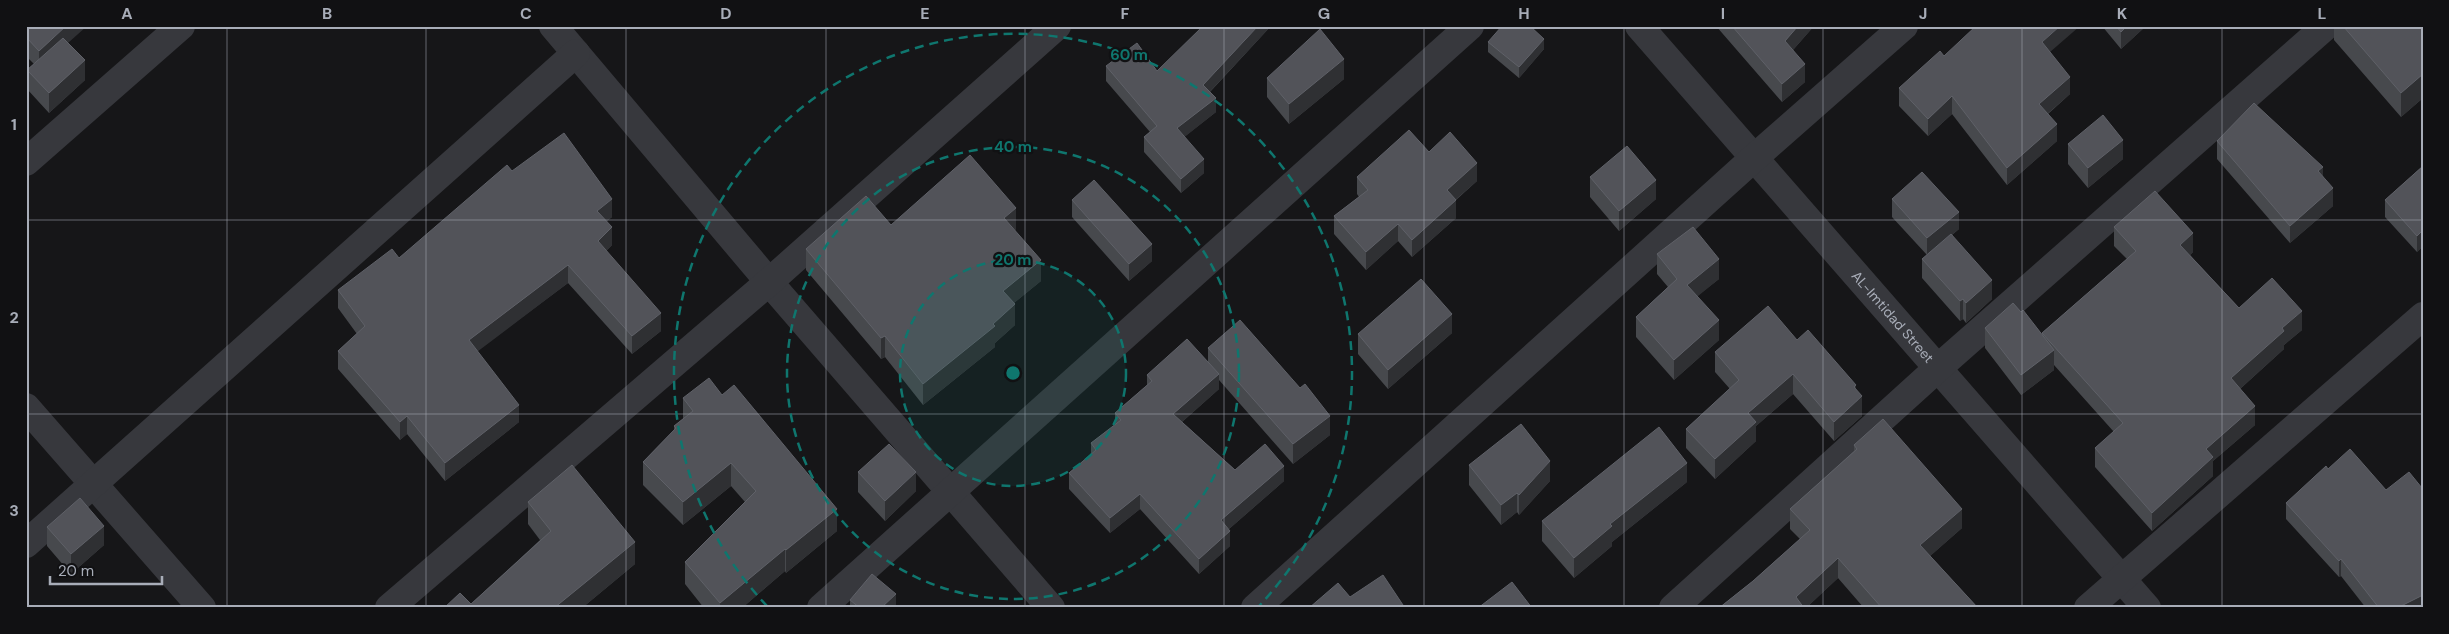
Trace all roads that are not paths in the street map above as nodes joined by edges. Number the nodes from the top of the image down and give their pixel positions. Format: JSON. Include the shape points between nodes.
{"nodes":[{"id":1,"x":181,"y":26,"type":"edge"},
{"id":2,"x":553,"y":26,"type":"edge"},
{"id":3,"x":1057,"y":26,"type":"edge"},
{"id":4,"x":1470,"y":26,"type":"edge"},
{"id":5,"x":1639,"y":26,"type":"edge"},
{"id":6,"x":1904,"y":26,"type":"edge"},
{"id":7,"x":2326,"y":26,"type":"edge"},
{"id":8,"x":576,"y":53,"type":"junction"},
{"id":9,"x":1754,"y":158,"type":"junction"},
{"id":10,"x":26,"y":162,"type":"edge"},
{"id":11,"x":769,"y":282,"type":"junction"},
{"id":12,"x":2423,"y":316,"type":"edge"},
{"id":13,"x":1938,"y":368,"type":"junction"},
{"id":14,"x":26,"y":407,"type":"edge"},
{"id":15,"x":93,"y":484,"type":"junction"},
{"id":16,"x":951,"y":491,"type":"junction"},
{"id":17,"x":26,"y":544,"type":"edge"},
{"id":18,"x":2122,"y":578,"type":"junction"},
{"id":19,"x":202,"y":608,"type":"edge"},
{"id":20,"x":389,"y":608,"type":"edge"},
{"id":21,"x":820,"y":608,"type":"edge"},
{"id":22,"x":1051,"y":608,"type":"edge"},
{"id":23,"x":1255,"y":608,"type":"edge"},
{"id":24,"x":1673,"y":608,"type":"edge"},
{"id":25,"x":2088,"y":608,"type":"edge"},
{"id":26,"x":2147,"y":608,"type":"edge"}],
"edges":[{"from":1,"to":10,"type":"street"},
{"from":2,"to":8,"type":"street"},
{"from":3,"to":11,"type":"street"},
{"from":4,"to":16,"type":"street"},
{"from":5,"to":9,"type":"street","name":"AL-Imtidad Street"},
{"from":6,"to":9,"type":"street"},
{"from":7,"to":13,"type":"street"},
{"from":8,"to":11,"type":"street"},
{"from":8,"to":15,"type":"street"},
{"from":9,"to":13,"type":"street","name":"AL-Imtidad Street"},
{"from":9,"to":23,"type":"street"},
{"from":11,"to":16,"type":"street"},
{"from":11,"to":20,"type":"street"},
{"from":12,"to":18,"type":"street"},
{"from":13,"to":18,"type":"street","name":"AL-Imtidad Street"},
{"from":13,"to":24,"type":"street"},
{"from":14,"to":15,"type":"street"},
{"from":15,"to":17,"type":"street"},
{"from":15,"to":19,"type":"street"},
{"from":16,"to":21,"type":"street"},
{"from":16,"to":22,"type":"street"},
{"from":18,"to":25,"type":"street"},
{"from":18,"to":26,"type":"street","name":"AL-Imtidad Street"}]}
